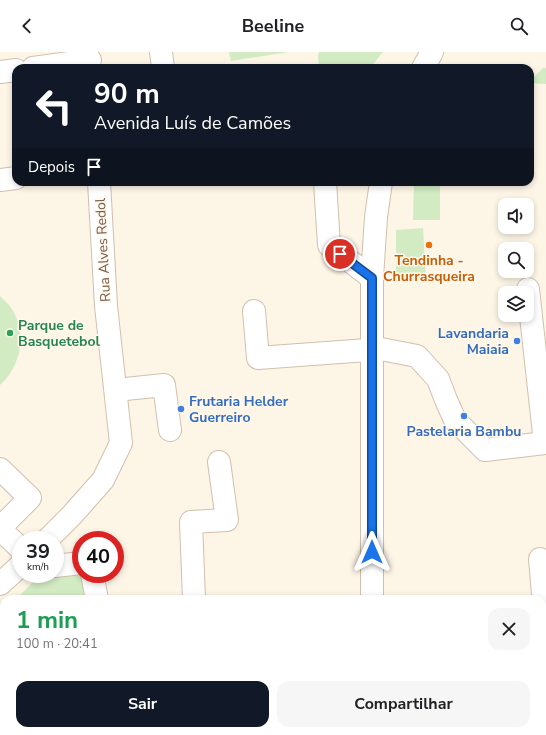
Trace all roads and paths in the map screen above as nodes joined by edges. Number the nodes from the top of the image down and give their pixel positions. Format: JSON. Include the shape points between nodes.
{"nodes":[{"id":1,"x":161,"y":52,"type":"edge"},
{"id":2,"x":432,"y":52,"type":"edge"},
{"id":3,"x":90,"y":60,"type":"dead end"},
{"id":4,"x":62,"y":64,"type":"edge"},
{"id":5,"x":162,"y":64,"type":"edge"},
{"id":6,"x":425,"y":64,"type":"edge"},
{"id":7,"x":12,"y":70,"type":"edge"},
{"id":8,"x":0,"y":72,"type":"edge"},
{"id":9,"x":12,"y":178,"type":"edge"},
{"id":10,"x":0,"y":180,"type":"edge"},
{"id":11,"x":99,"y":186,"type":"edge"},
{"id":12,"x":325,"y":186,"type":"edge"},
{"id":13,"x":380,"y":186,"type":"edge"},
{"id":14,"x":372,"y":278,"type":"junction"},
{"id":15,"x":254,"y":311,"type":"dead end"},
{"id":16,"x":532,"y":322,"type":"edge"},
{"id":17,"x":372,"y":350,"type":"junction"},
{"id":18,"x":116,"y":390,"type":"junction"},
{"id":19,"x":170,"y":430,"type":"dead end"},
{"id":20,"x":219,"y":462,"type":"dead end"},
{"id":21,"x":0,"y":469,"type":"edge"},
{"id":22,"x":0,"y":529,"type":"edge"},
{"id":23,"x":56,"y":531,"type":"edge"},
{"id":24,"x":12,"y":540,"type":"edge"},
{"id":25,"x":540,"y":559,"type":"dead end"},
{"id":26,"x":12,"y":573,"type":"edge"},
{"id":27,"x":94,"y":583,"type":"edge"},
{"id":28,"x":0,"y":584,"type":"edge"},
{"id":29,"x":96,"y":595,"type":"edge"},
{"id":30,"x":194,"y":595,"type":"edge"},
{"id":31,"x":372,"y":595,"type":"edge"},
{"id":32,"x":543,"y":595,"type":"edge"}],
"edges":[{"from":1,"to":5,"type":"street"},
{"from":2,"to":6,"type":"street"},
{"from":3,"to":4,"type":"street"},
{"from":7,"to":8,"type":"street"},
{"from":9,"to":10,"type":"street"},
{"from":11,"to":18,"type":"street","name":"Rua Alves Redol","via":[[106,306]]},
{"from":12,"to":14,"type":"street","via":[[329,245]]},
{"from":13,"to":14,"type":"street"},
{"from":14,"to":17,"type":"street"},
{"from":15,"to":17,"type":"street","via":[[258,358]]},
{"from":16,"to":17,"type":"street","via":[[545,443],[485,450],[455,420],[438,378],[417,356],[381,349]]},
{"from":17,"to":31,"type":"street"},
{"from":18,"to":19,"type":"street","via":[[164,385]]},
{"from":18,"to":23,"type":"street","name":"Rua Alves Redol","via":[[121,443],[103,480]]},
{"from":20,"to":30,"type":"street","via":[[227,520],[190,522]]},
{"from":21,"to":22,"type":"street","via":[[30,498]]},
{"from":22,"to":24,"type":"street"},
{"from":25,"to":32,"type":"street"},
{"from":26,"to":28,"type":"street"},
{"from":27,"to":29,"type":"street"}]}
